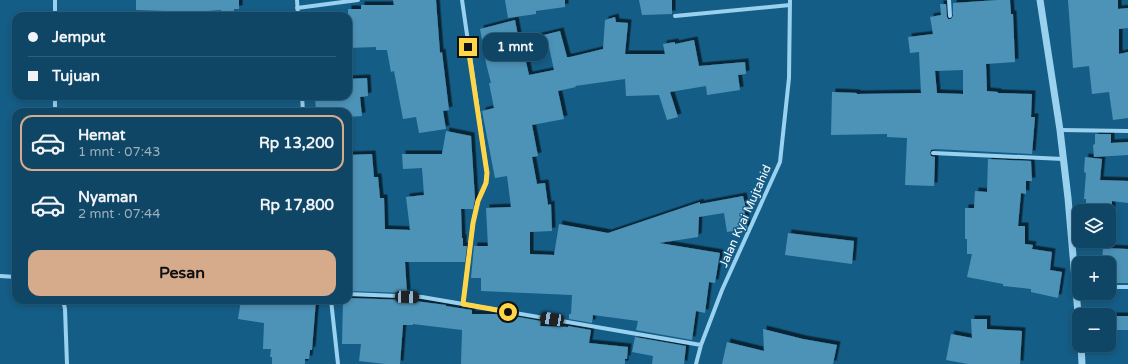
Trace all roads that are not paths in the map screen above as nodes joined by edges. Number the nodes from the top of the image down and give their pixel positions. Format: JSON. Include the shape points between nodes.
{"nodes":[{"id":1,"x":55,"y":0,"type":"edge"},
{"id":2,"x":297,"y":0,"type":"edge"},
{"id":3,"x":358,"y":0,"type":"edge"},
{"id":4,"x":462,"y":0,"type":"edge"},
{"id":5,"x":949,"y":0,"type":"edge"},
{"id":6,"x":1040,"y":0,"type":"edge"},
{"id":7,"x":790,"y":2,"type":"edge"},
{"id":8,"x":297,"y":8,"type":"junction"},
{"id":9,"x":55,"y":12,"type":"edge"},
{"id":10,"x":298,"y":12,"type":"edge"},
{"id":11,"x":675,"y":16,"type":"dead end"},
{"id":12,"x":950,"y":16,"type":"dead end"},
{"id":13,"x":1060,"y":130,"type":"junction"},
{"id":14,"x":1128,"y":131,"type":"edge"},
{"id":15,"x":933,"y":153,"type":"dead end"},
{"id":16,"x":1063,"y":159,"type":"junction"},
{"id":17,"x":1074,"y":256,"type":"edge"},
{"id":18,"x":0,"y":276,"type":"edge"},
{"id":19,"x":12,"y":277,"type":"edge"},
{"id":20,"x":1116,"y":287,"type":"edge"},
{"id":21,"x":1128,"y":287,"type":"edge"},
{"id":22,"x":352,"y":294,"type":"edge"},
{"id":23,"x":64,"y":304,"type":"edge"},
{"id":24,"x":331,"y":304,"type":"edge"},
{"id":25,"x":463,"y":304,"type":"junction"},
{"id":26,"x":701,"y":345,"type":"junction"},
{"id":27,"x":1081,"y":352,"type":"edge"},
{"id":28,"x":67,"y":364,"type":"edge"},
{"id":29,"x":338,"y":364,"type":"edge"},
{"id":30,"x":696,"y":364,"type":"edge"},
{"id":31,"x":1082,"y":364,"type":"edge"}],
"edges":[{"from":1,"to":9,"type":"street"},
{"from":2,"to":8,"type":"street"},
{"from":3,"to":8,"type":"street"},
{"from":4,"to":25,"type":"street","via":[[487,173],[473,223]]},
{"from":5,"to":12,"type":"street"},
{"from":6,"to":13,"type":"street"},
{"from":7,"to":11,"type":"street"},
{"from":7,"to":26,"type":"street","name":"Jalan Kyai Mujtahid","via":[[789,78],[780,162],[722,290]]},
{"from":8,"to":10,"type":"street"},
{"from":13,"to":14,"type":"street"},
{"from":13,"to":16,"type":"street"},
{"from":15,"to":16,"type":"street"},
{"from":16,"to":17,"type":"street"},
{"from":18,"to":19,"type":"street"},
{"from":20,"to":21,"type":"street"},
{"from":22,"to":25,"type":"street","via":[[422,297]]},
{"from":23,"to":28,"type":"street"},
{"from":24,"to":29,"type":"street"},
{"from":25,"to":26,"type":"street"},
{"from":26,"to":30,"type":"street","name":"Jalan Kyai Mujtahid"},
{"from":27,"to":31,"type":"street"}]}
